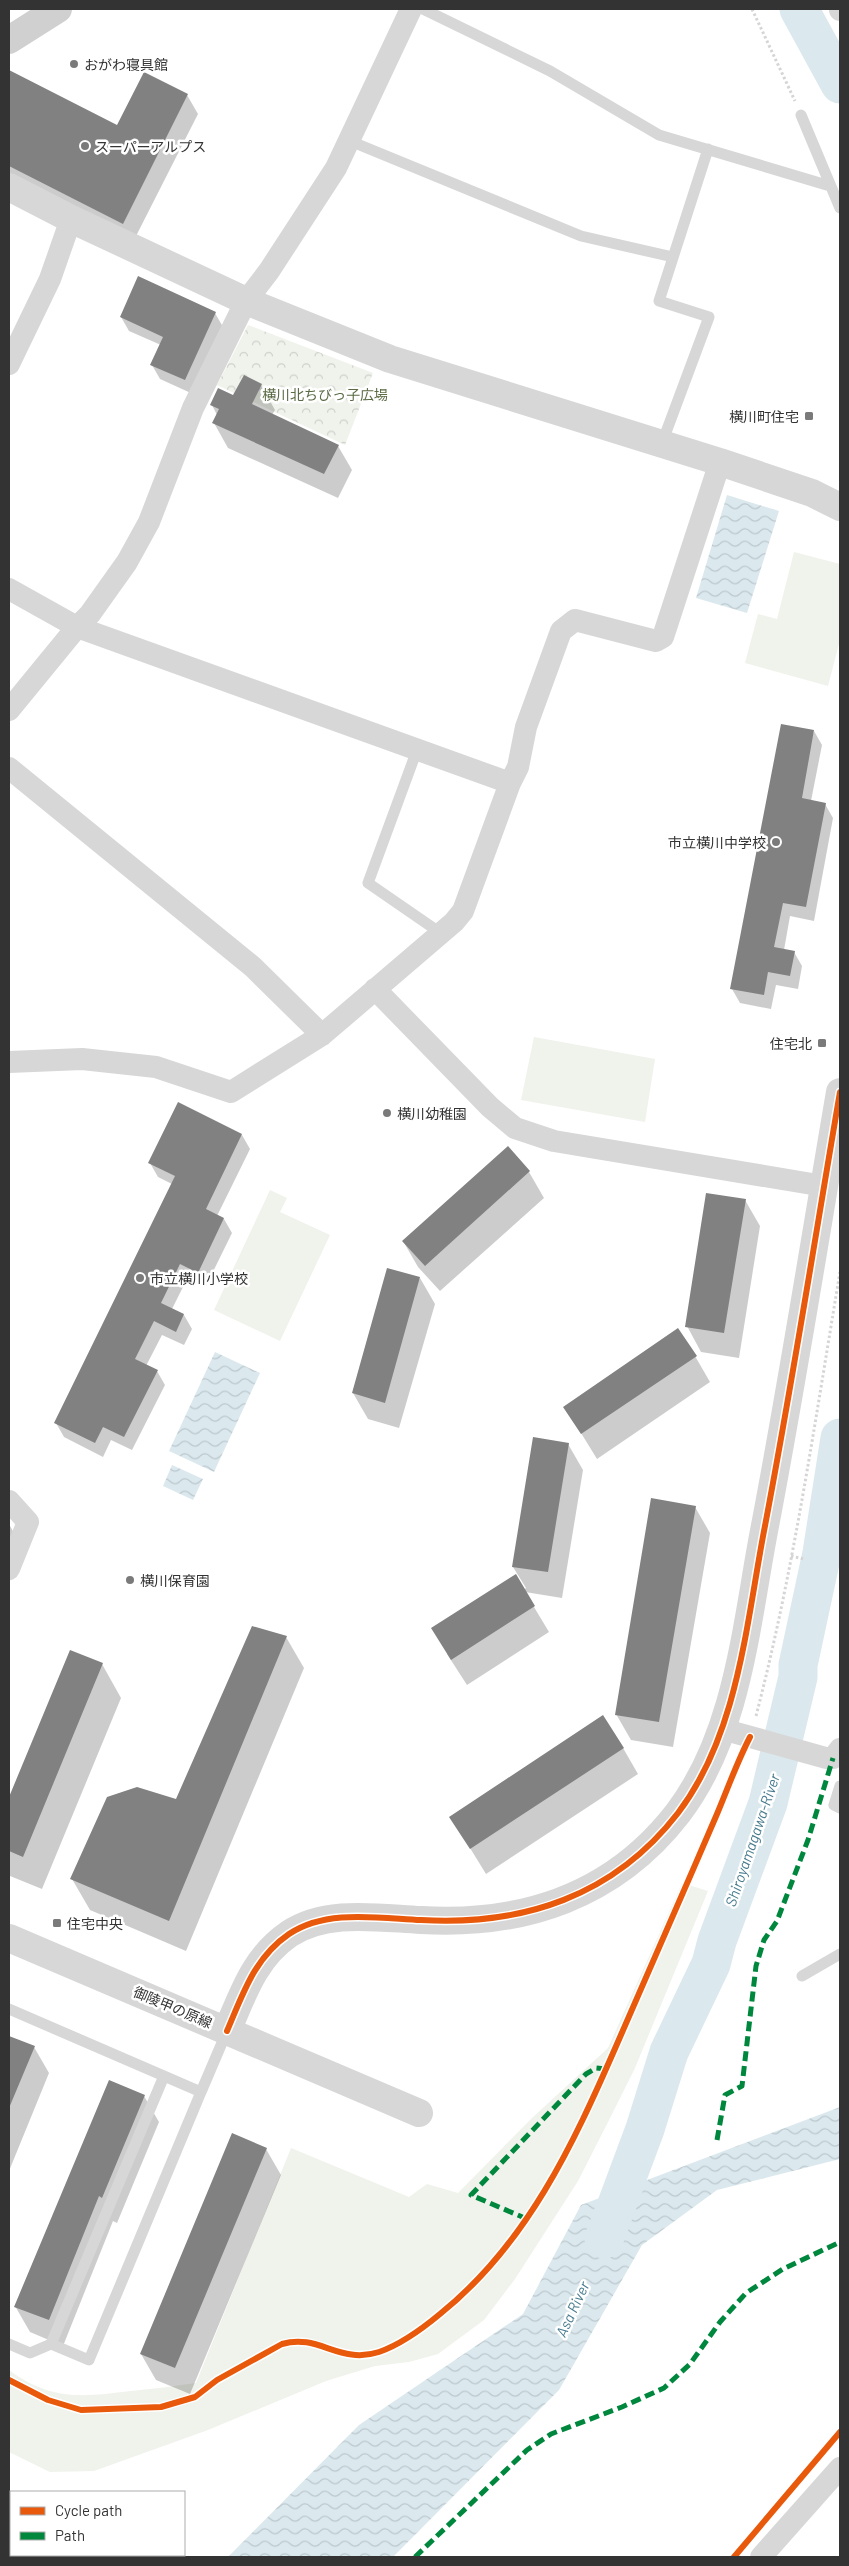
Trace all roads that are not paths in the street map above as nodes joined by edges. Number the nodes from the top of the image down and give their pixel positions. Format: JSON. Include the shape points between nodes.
{"nodes":[{"id":1,"x":58,"y":9,"type":"edge"},
{"id":2,"x":411,"y":9,"type":"edge"},
{"id":3,"x":423,"y":9,"type":"edge"},
{"id":4,"x":9,"y":40,"type":"edge"},
{"id":5,"x":801,"y":114,"type":"road end"},
{"id":6,"x":350,"y":141,"type":"junction"},
{"id":7,"x":708,"y":149,"type":"junction"},
{"id":8,"x":830,"y":186,"type":"junction"},
{"id":9,"x":9,"y":187,"type":"edge"},
{"id":10,"x":840,"y":208,"type":"edge"},
{"id":11,"x":71,"y":219,"type":"junction"},
{"id":12,"x":673,"y":257,"type":"junction"},
{"id":13,"x":246,"y":301,"type":"junction"},
{"id":14,"x":9,"y":364,"type":"edge"},
{"id":15,"x":662,"y":444,"type":"junction"},
{"id":16,"x":720,"y":462,"type":"junction"},
{"id":17,"x":840,"y":507,"type":"edge"},
{"id":18,"x":9,"y":589,"type":"edge"},
{"id":19,"x":77,"y":627,"type":"junction"},
{"id":20,"x":9,"y":710,"type":"edge"},
{"id":21,"x":417,"y":750,"type":"junction"},
{"id":22,"x":9,"y":768,"type":"edge"},
{"id":23,"x":510,"y":783,"type":"junction"},
{"id":24,"x":442,"y":934,"type":"junction"},
{"id":25,"x":375,"y":989,"type":"junction"},
{"id":26,"x":322,"y":1035,"type":"junction"},
{"id":27,"x":9,"y":1062,"type":"edge"},
{"id":28,"x":840,"y":1092,"type":"edge"},
{"id":29,"x":824,"y":1186,"type":"junction"},
{"id":30,"x":9,"y":1501,"type":"edge"},
{"id":31,"x":9,"y":1569,"type":"edge"},
{"id":32,"x":722,"y":1729,"type":"junction"},
{"id":33,"x":835,"y":1758,"type":"edge"},
{"id":34,"x":840,"y":1786,"type":"edge"},
{"id":35,"x":840,"y":1808,"type":"edge"},
{"id":36,"x":9,"y":1938,"type":"edge"},
{"id":37,"x":840,"y":1954,"type":"edge"},
{"id":38,"x":802,"y":1976,"type":"dead end"},
{"id":39,"x":9,"y":2009,"type":"edge"},
{"id":40,"x":227,"y":2030,"type":"junction"},
{"id":41,"x":164,"y":2076,"type":"junction"},
{"id":42,"x":202,"y":2092,"type":"junction"},
{"id":43,"x":419,"y":2113,"type":"dead end"},
{"id":44,"x":9,"y":2344,"type":"edge"},
{"id":45,"x":51,"y":2344,"type":"junction"},
{"id":46,"x":840,"y":2468,"type":"edge"},
{"id":47,"x":764,"y":2556,"type":"edge"}],
"edges":[{"from":1,"to":4,"type":"main road"},
{"from":2,"to":6,"type":"street"},
{"from":3,"to":7,"type":"lane","via":[[550,71],[659,134]]},
{"from":5,"to":8,"type":"lane"},
{"from":6,"to":12,"type":"lane","via":[[581,236]]},
{"from":6,"to":13,"type":"street","via":[[318,199]]},
{"from":7,"to":8,"type":"lane"},
{"from":7,"to":12,"type":"lane"},
{"from":8,"to":10,"type":"lane"},
{"from":9,"to":11,"type":"street"},
{"from":11,"to":13,"type":"street"},
{"from":11,"to":14,"type":"street","via":[[50,279]]},
{"from":12,"to":15,"type":"lane","via":[[658,301],[709,317]]},
{"from":13,"to":15,"type":"street","via":[[390,360]]},
{"from":13,"to":19,"type":"street","via":[[192,408],[149,522],[127,562]]},
{"from":15,"to":16,"type":"street"},
{"from":16,"to":17,"type":"street","via":[[812,493]]},
{"from":16,"to":23,"type":"street","via":[[663,637],[656,641],[576,620],[561,631],[526,727],[518,767]]},
{"from":18,"to":19,"type":"street"},
{"from":19,"to":20,"type":"street"},
{"from":19,"to":21,"type":"street"},
{"from":21,"to":23,"type":"street"},
{"from":21,"to":24,"type":"lane","via":[[368,883]]},
{"from":22,"to":26,"type":"street","via":[[253,967]]},
{"from":23,"to":24,"type":"street","via":[[464,912]]},
{"from":24,"to":25,"type":"street"},
{"from":25,"to":26,"type":"street"},
{"from":25,"to":29,"type":"street","via":[[490,1107],[515,1128],[554,1141]]},
{"from":26,"to":27,"type":"street","via":[[231,1092],[156,1067],[82,1059]]},
{"from":28,"to":29,"type":"street"},
{"from":29,"to":32,"type":"street","via":[[791,1391],[737,1670]]},
{"from":30,"to":31,"type":"street","via":[[28,1522]]},
{"from":32,"to":33,"type":"street"},
{"from":32,"to":40,"type":"street","via":[[696,1785],[677,1814],[636,1857],[602,1880],[540,1910],[511,1917],[469,1922],[335,1918],[310,1924],[291,1933],[261,1960],[247,1982]]},
{"from":34,"to":35,"type":"lane","via":[[834,1805]]},
{"from":36,"to":40,"type":"street","name":"御陵甲の原線"},
{"from":37,"to":38,"type":"lane"},
{"from":39,"to":41,"type":"lane"},
{"from":40,"to":42,"type":"lane"},
{"from":40,"to":43,"type":"street","name":"御陵甲の原線"},
{"from":41,"to":42,"type":"lane"},
{"from":41,"to":45,"type":"lane"},
{"from":42,"to":45,"type":"lane","via":[[89,2360]]},
{"from":44,"to":45,"type":"lane","via":[[30,2353]]},
{"from":46,"to":47,"type":"street"}]}
